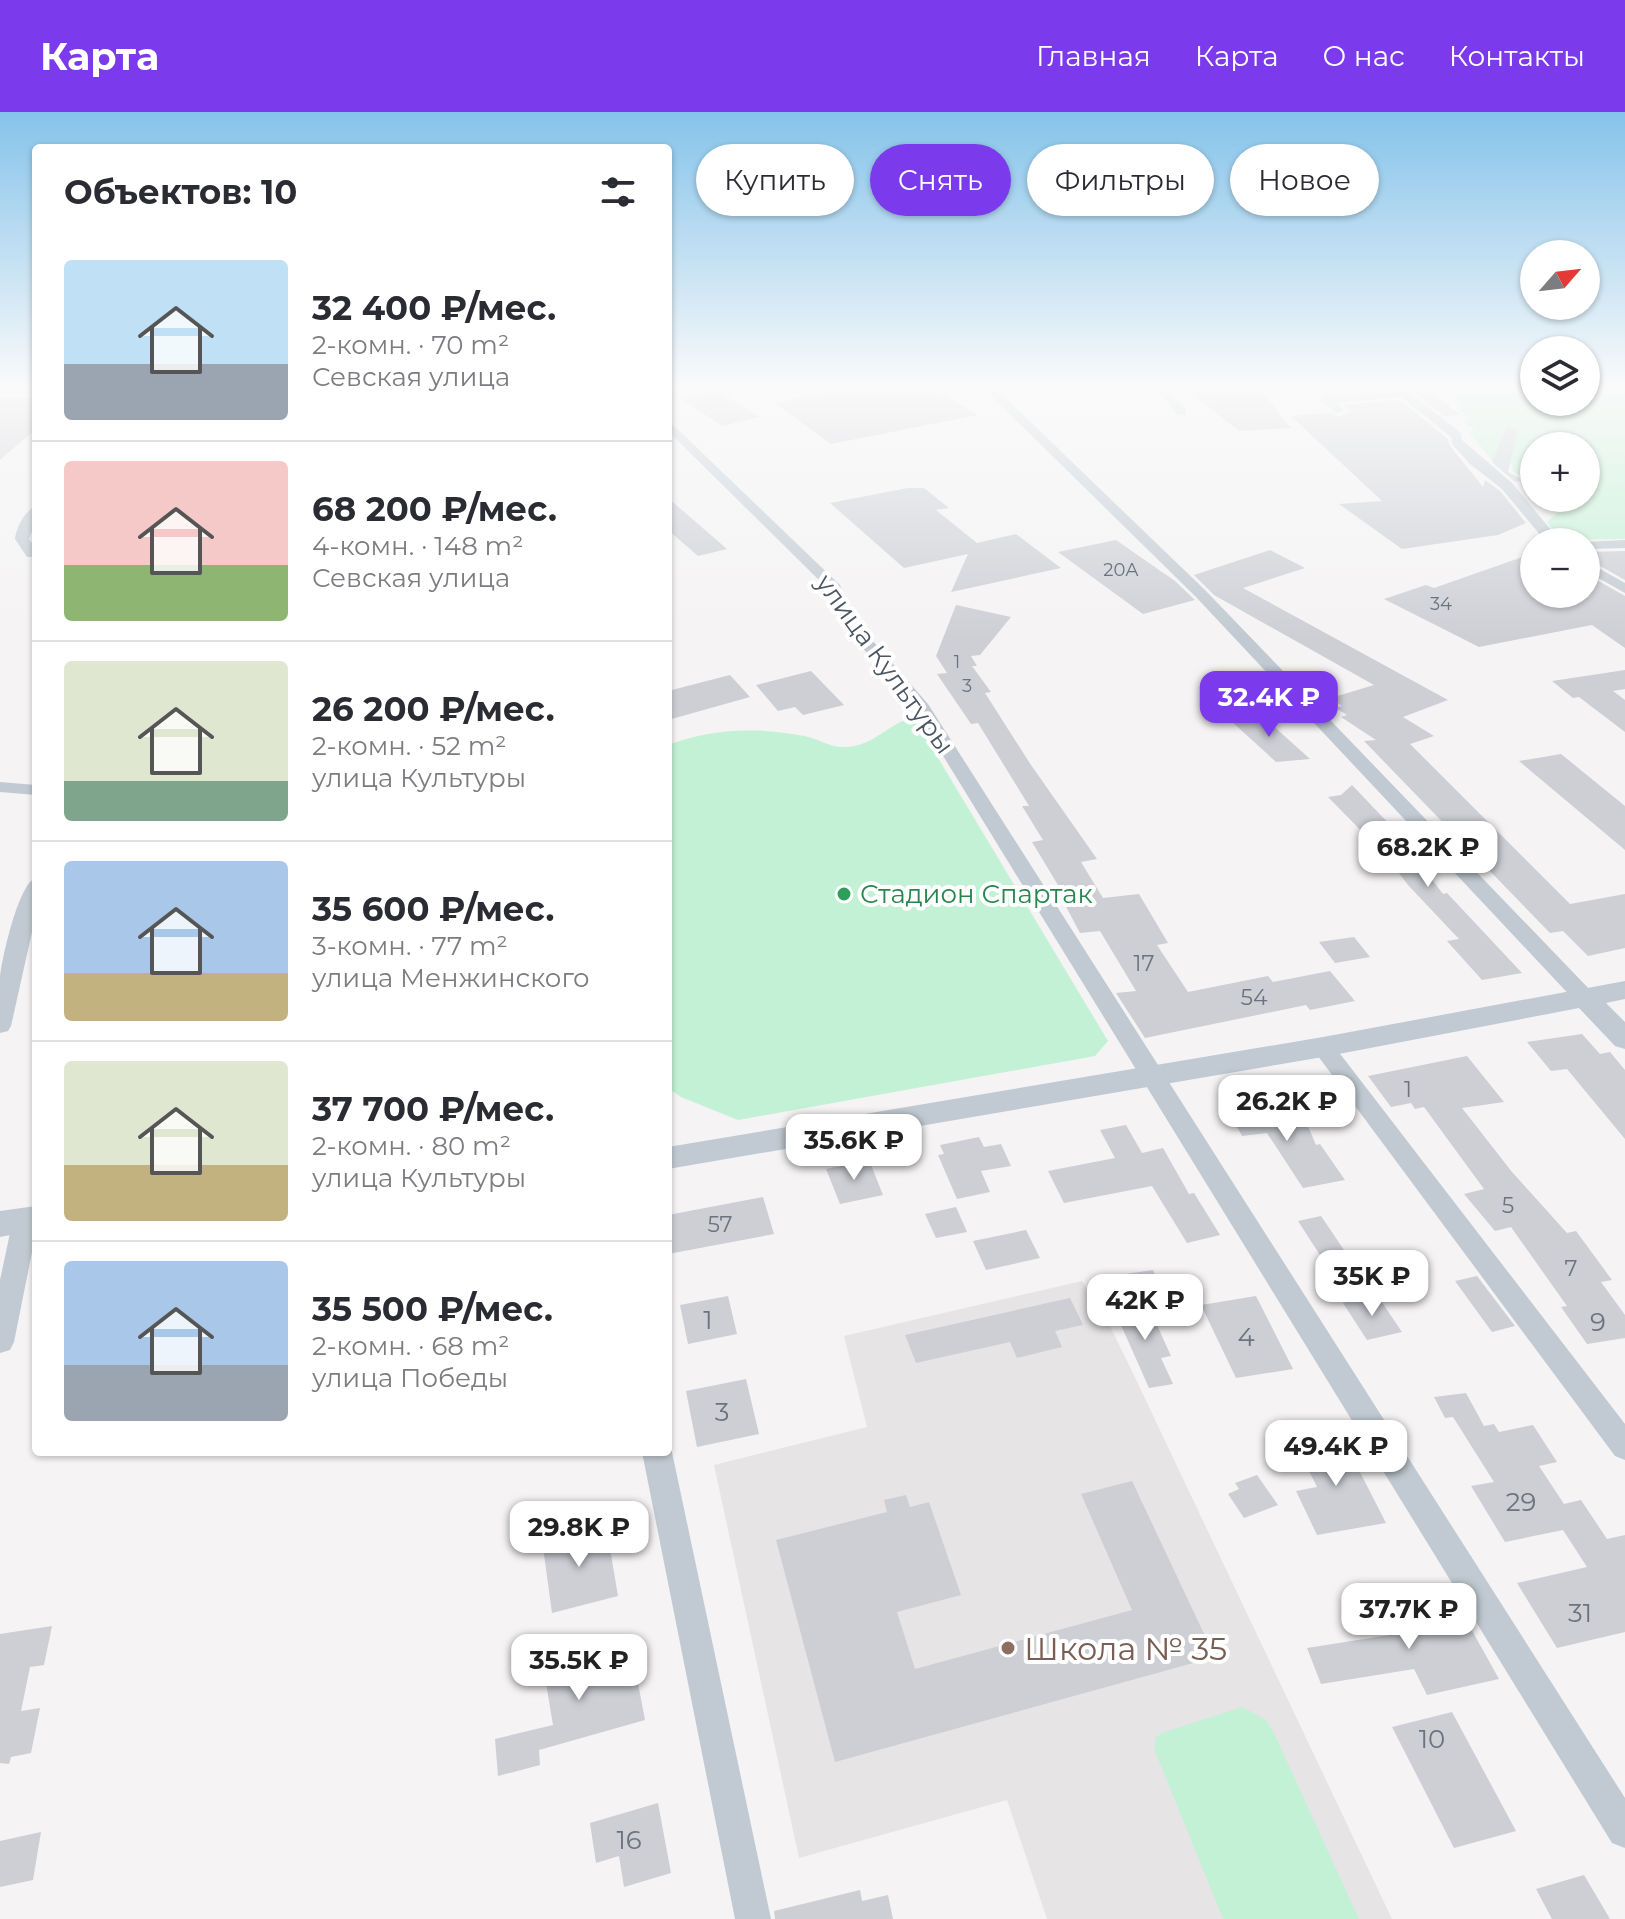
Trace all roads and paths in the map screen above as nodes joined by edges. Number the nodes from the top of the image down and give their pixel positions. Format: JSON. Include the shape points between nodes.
{"nodes":[{"id":1,"x":714,"y":469,"type":"edge"},
{"id":2,"x":1073,"y":469,"type":"edge"},
{"id":3,"x":1486,"y":469,"type":"edge"},
{"id":4,"x":32,"y":516,"type":"edge"},
{"id":5,"x":1542,"y":528,"type":"edge"},
{"id":6,"x":1625,"y":544,"type":"edge"},
{"id":7,"x":1600,"y":545,"type":"edge"},
{"id":8,"x":32,"y":554,"type":"dead end"},
{"id":9,"x":1600,"y":574,"type":"edge"},
{"id":10,"x":1625,"y":589,"type":"edge"},
{"id":11,"x":0,"y":787,"type":"edge"},
{"id":12,"x":32,"y":790,"type":"edge"},
{"id":13,"x":32,"y":896,"type":"edge"},
{"id":14,"x":1625,"y":990,"type":"edge"},
{"id":15,"x":1584,"y":997,"type":"junction"},
{"id":16,"x":0,"y":1026,"type":"edge"},
{"id":17,"x":1625,"y":1039,"type":"edge"},
{"id":18,"x":1323,"y":1047,"type":"junction"},
{"id":19,"x":1152,"y":1076,"type":"junction"},
{"id":20,"x":672,"y":1157,"type":"edge"},
{"id":21,"x":21,"y":1221,"type":"edge"},
{"id":22,"x":0,"y":1342,"type":"edge"},
{"id":23,"x":1625,"y":1447,"type":"edge"},
{"id":24,"x":658,"y":1456,"type":"edge"},
{"id":25,"x":1625,"y":1830,"type":"edge"},
{"id":26,"x":753,"y":1919,"type":"edge"}],
"edges":[{"from":1,"to":19,"type":"street","name":"улица Культуры","via":[[835,588],[843,616],[920,704]]},
{"from":2,"to":15,"type":"street","via":[[1209,602]]},
{"from":3,"to":5,"type":"street"},
{"from":4,"to":8,"type":"street","via":[[22,539]]},
{"from":6,"to":7,"type":"street"},
{"from":9,"to":10,"type":"street"},
{"from":11,"to":12,"type":"street"},
{"from":13,"to":16,"type":"street"},
{"from":14,"to":15,"type":"street"},
{"from":15,"to":17,"type":"street"},
{"from":15,"to":18,"type":"street"},
{"from":18,"to":19,"type":"street"},
{"from":18,"to":23,"type":"street"},
{"from":19,"to":20,"type":"street"},
{"from":19,"to":25,"type":"street","name":"улица Культуры"},
{"from":21,"to":22,"type":"street"},
{"from":24,"to":26,"type":"street"}]}
